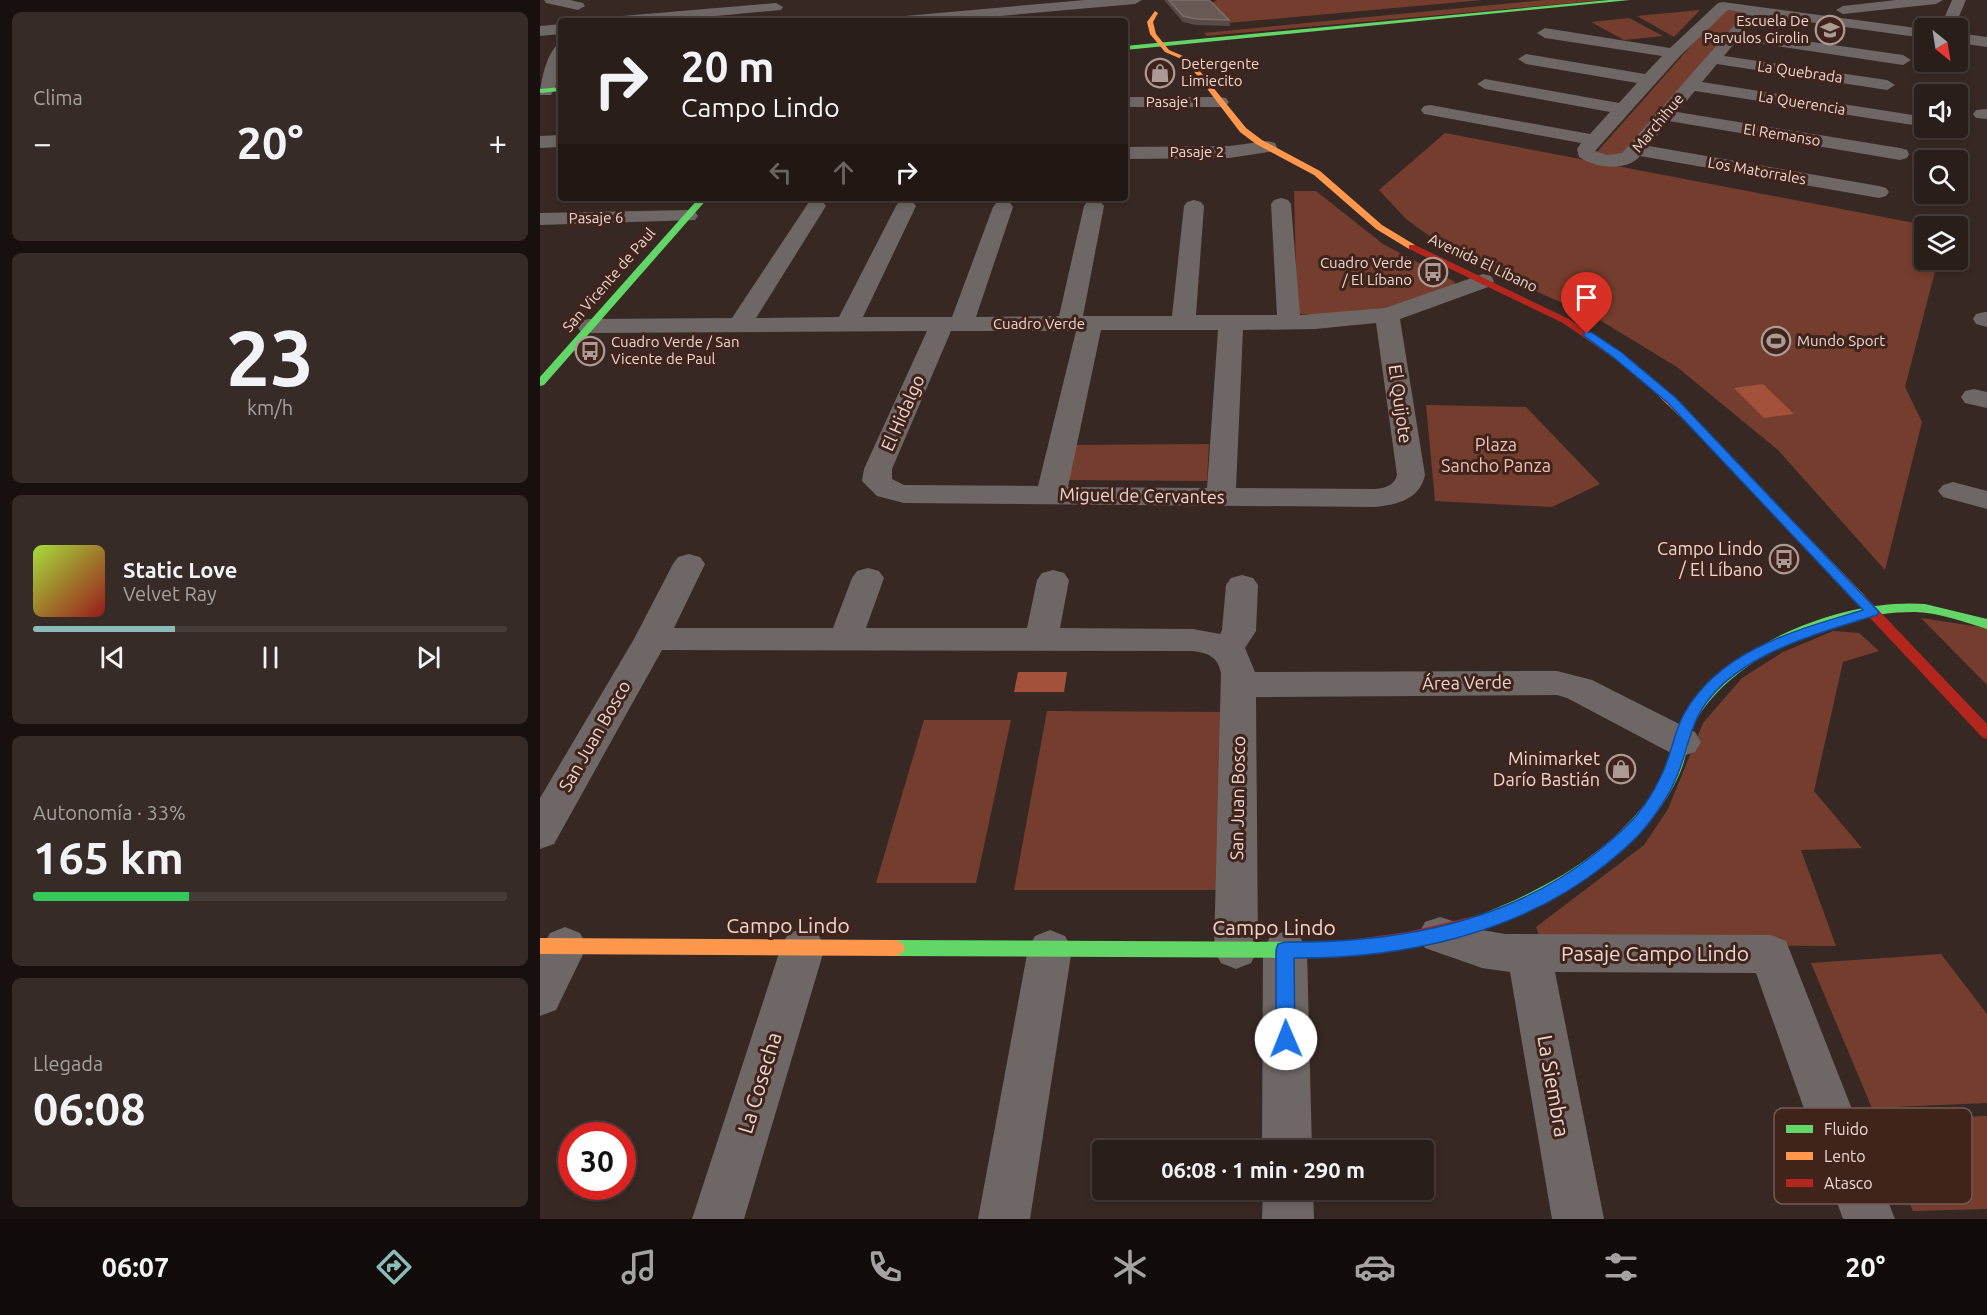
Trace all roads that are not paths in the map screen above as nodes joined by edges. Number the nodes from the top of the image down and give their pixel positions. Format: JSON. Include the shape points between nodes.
{"nodes":[{"id":1,"x":551,"y":0,"type":"edge"},
{"id":2,"x":1135,"y":0,"type":"edge"},
{"id":3,"x":1147,"y":0,"type":"edge"},
{"id":4,"x":1522,"y":0,"type":"edge"},
{"id":5,"x":1628,"y":0,"type":"edge"},
{"id":6,"x":1936,"y":0,"type":"edge"},
{"id":7,"x":1959,"y":0,"type":"edge"},
{"id":8,"x":579,"y":3,"type":"edge"},
{"id":9,"x":1488,"y":3,"type":"junction"},
{"id":10,"x":1717,"y":3,"type":"edge"},
{"id":11,"x":776,"y":9,"type":"edge"},
{"id":12,"x":1755,"y":10,"type":"junction"},
{"id":13,"x":1502,"y":12,"type":"junction"},
{"id":14,"x":1155,"y":13,"type":"junction"},
{"id":15,"x":1793,"y":15,"type":"junction"},
{"id":16,"x":572,"y":18,"type":"edge"},
{"id":17,"x":652,"y":18,"type":"edge"},
{"id":18,"x":928,"y":18,"type":"edge"},
{"id":19,"x":1951,"y":18,"type":"edge"},
{"id":20,"x":558,"y":29,"type":"edge"},
{"id":21,"x":1179,"y":30,"type":"junction"},
{"id":22,"x":540,"y":31,"type":"edge"},
{"id":23,"x":1914,"y":32,"type":"edge"},
{"id":24,"x":1545,"y":33,"type":"dead end"},
{"id":25,"x":1733,"y":35,"type":"junction"},
{"id":26,"x":1128,"y":37,"type":"edge"},
{"id":27,"x":1156,"y":39,"type":"junction"},
{"id":28,"x":1968,"y":39,"type":"edge"},
{"id":29,"x":1987,"y":42,"type":"edge"},
{"id":30,"x":1128,"y":47,"type":"edge"},
{"id":31,"x":1674,"y":53,"type":"junction"},
{"id":32,"x":558,"y":58,"type":"edge"},
{"id":33,"x":1526,"y":59,"type":"dead end"},
{"id":34,"x":1713,"y":59,"type":"junction"},
{"id":35,"x":1188,"y":60,"type":"junction"},
{"id":36,"x":1903,"y":60,"type":"dead end"},
{"id":37,"x":1649,"y":80,"type":"junction"},
{"id":38,"x":1485,"y":84,"type":"dead end"},
{"id":39,"x":1690,"y":85,"type":"junction"},
{"id":40,"x":1887,"y":85,"type":"dead end"},
{"id":41,"x":547,"y":93,"type":"edge"},
{"id":42,"x":1128,"y":102,"type":"edge"},
{"id":43,"x":1220,"y":102,"type":"junction"},
{"id":44,"x":1623,"y":109,"type":"junction"},
{"id":45,"x":1430,"y":110,"type":"dead end"},
{"id":46,"x":1664,"y":116,"type":"junction"},
{"id":47,"x":1913,"y":120,"type":"dead end"},
{"id":48,"x":1594,"y":140,"type":"junction"},
{"id":49,"x":558,"y":141,"type":"edge"},
{"id":50,"x":540,"y":142,"type":"edge"},
{"id":51,"x":1268,"y":147,"type":"junction"},
{"id":52,"x":1634,"y":149,"type":"junction"},
{"id":53,"x":1128,"y":153,"type":"edge"},
{"id":54,"x":1900,"y":154,"type":"dead end"},
{"id":55,"x":1879,"y":192,"type":"dead end"},
{"id":56,"x":569,"y":201,"type":"edge"},
{"id":57,"x":701,"y":201,"type":"edge"},
{"id":58,"x":1281,"y":204,"type":"dead end"},
{"id":59,"x":816,"y":206,"type":"dead end"},
{"id":60,"x":906,"y":206,"type":"dead end"},
{"id":61,"x":1094,"y":206,"type":"dead end"},
{"id":62,"x":1194,"y":206,"type":"dead end"},
{"id":63,"x":1003,"y":207,"type":"dead end"},
{"id":64,"x":688,"y":216,"type":"junction"},
{"id":65,"x":543,"y":222,"type":"edge"},
{"id":66,"x":1484,"y":281,"type":"junction"},
{"id":67,"x":1387,"y":315,"type":"junction"},
{"id":68,"x":1289,"y":322,"type":"junction"},
{"id":69,"x":1080,"y":323,"type":"junction"},
{"id":70,"x":1183,"y":323,"type":"junction"},
{"id":71,"x":847,"y":325,"type":"junction"},
{"id":72,"x":589,"y":326,"type":"junction"},
{"id":73,"x":739,"y":326,"type":"junction"},
{"id":74,"x":1231,"y":328,"type":"junction"},
{"id":75,"x":946,"y":329,"type":"junction"},
{"id":76,"x":540,"y":383,"type":"edge"},
{"id":77,"x":881,"y":486,"type":"joint"},
{"id":78,"x":1402,"y":491,"type":"joint"},
{"id":79,"x":1953,"y":491,"type":"dead end"},
{"id":80,"x":1051,"y":495,"type":"junction"},
{"id":81,"x":1221,"y":496,"type":"junction"},
{"id":82,"x":1987,"y":500,"type":"edge"},
{"id":83,"x":689,"y":564,"type":"dead end"},
{"id":84,"x":868,"y":578,"type":"dead end"},
{"id":85,"x":1053,"y":580,"type":"dead end"},
{"id":86,"x":1242,"y":585,"type":"dead end"},
{"id":87,"x":1872,"y":612,"type":"junction"},
{"id":88,"x":1987,"y":624,"type":"edge"},
{"id":89,"x":651,"y":639,"type":"junction"},
{"id":90,"x":845,"y":640,"type":"junction"},
{"id":91,"x":1041,"y":640,"type":"junction"},
{"id":92,"x":1227,"y":649,"type":"junction"},
{"id":93,"x":1239,"y":685,"type":"junction"},
{"id":94,"x":1987,"y":733,"type":"edge"},
{"id":95,"x":1682,"y":742,"type":"junction"},
{"id":96,"x":540,"y":833,"type":"edge"},
{"id":97,"x":1440,"y":935,"type":"junction"},
{"id":98,"x":553,"y":946,"type":"edge"},
{"id":99,"x":803,"y":947,"type":"junction"},
{"id":100,"x":1050,"y":949,"type":"junction"},
{"id":101,"x":1236,"y":950,"type":"junction"},
{"id":102,"x":1285,"y":950,"type":"junction"},
{"id":103,"x":1529,"y":953,"type":"junction"},
{"id":104,"x":540,"y":996,"type":"edge"},
{"id":105,"x":1828,"y":1108,"type":"edge"},
{"id":106,"x":1287,"y":1140,"type":"edge"},
{"id":107,"x":1288,"y":1200,"type":"edge"},
{"id":108,"x":1863,"y":1204,"type":"edge"},
{"id":109,"x":718,"y":1219,"type":"edge"},
{"id":110,"x":1004,"y":1219,"type":"edge"},
{"id":111,"x":1288,"y":1219,"type":"edge"},
{"id":112,"x":1578,"y":1219,"type":"edge"},
{"id":113,"x":1869,"y":1219,"type":"edge"}],
"edges":[{"from":1,"to":8,"type":"street"},
{"from":2,"to":18,"type":"street"},
{"from":3,"to":14,"type":"main road"},
{"from":4,"to":9,"type":"main road"},
{"from":5,"to":13,"type":"main road"},
{"from":6,"to":15,"type":"street"},
{"from":7,"to":19,"type":"street"},
{"from":8,"to":16,"type":"street"},
{"from":9,"to":13,"type":"main road"},
{"from":9,"to":21,"type":"main road"},
{"from":10,"to":12,"type":"street"},
{"from":10,"to":31,"type":"street","name":"Marchihue"},
{"from":11,"to":17,"type":"street"},
{"from":12,"to":15,"type":"street"},
{"from":12,"to":25,"type":"street","name":"Marchihue"},
{"from":13,"to":21,"type":"main road"},
{"from":14,"to":21,"type":"main road"},
{"from":14,"to":27,"type":"main road","via":[[1150,22]]},
{"from":15,"to":23,"type":"street"},
{"from":20,"to":22,"type":"street"},
{"from":21,"to":27,"type":"main road"},
{"from":21,"to":35,"type":"main road","via":[[1192,48]]},
{"from":24,"to":31,"type":"street"},
{"from":25,"to":34,"type":"street","name":"Marchihue"},
{"from":25,"to":36,"type":"street"},
{"from":26,"to":27,"type":"main road"},
{"from":27,"to":30,"type":"main road"},
{"from":27,"to":35,"type":"main road","name":"Avenida El Líbano","via":[[1167,51]]},
{"from":28,"to":29,"type":"street"},
{"from":31,"to":37,"type":"street","name":"Marchihue"},
{"from":32,"to":41,"type":"street"},
{"from":33,"to":37,"type":"street"},
{"from":34,"to":39,"type":"street","name":"Marchihue"},
{"from":34,"to":40,"type":"street","name":"La Quebrada"},
{"from":35,"to":43,"type":"main road","name":"Avenida El Líbano"},
{"from":37,"to":44,"type":"street","name":"Marchihue"},
{"from":38,"to":44,"type":"street"},
{"from":39,"to":46,"type":"street","name":"Marchihue"},
{"from":39,"to":47,"type":"street","name":"La Querencia"},
{"from":42,"to":43,"type":"street","name":"Pasaje 1"},
{"from":43,"to":51,"type":"main road","name":"Avenida El Líbano","via":[[1243,130]]},
{"from":44,"to":48,"type":"street","name":"Marchihue"},
{"from":45,"to":48,"type":"street"},
{"from":46,"to":52,"type":"street","name":"Marchihue"},
{"from":46,"to":54,"type":"street","name":"El Remanso"},
{"from":48,"to":52,"type":"street","name":"Marchihue","via":[[1586,153],[1601,160],[1619,161],[1629,157]]},
{"from":49,"to":50,"type":"street"},
{"from":51,"to":53,"type":"street","name":"Pasaje 2","via":[[1229,152]]},
{"from":51,"to":66,"type":"main road","name":"Avenida El Líbano","via":[[1317,173],[1402,242]]},
{"from":52,"to":55,"type":"street","name":"Los Matorrales"},
{"from":56,"to":65,"type":"street"},
{"from":57,"to":64,"type":"main road","name":"San Vicente de Paul"},
{"from":58,"to":68,"type":"street"},
{"from":59,"to":73,"type":"street"},
{"from":60,"to":71,"type":"street"},
{"from":61,"to":69,"type":"street"},
{"from":62,"to":70,"type":"street"},
{"from":63,"to":75,"type":"street","name":"El Hidalgo"},
{"from":64,"to":65,"type":"street","name":"Pasaje 6"},
{"from":64,"to":72,"type":"main road","name":"San Vicente de Paul"},
{"from":66,"to":67,"type":"street","name":"Cuadro Verde"},
{"from":66,"to":87,"type":"main road","name":"Avenida El Líbano","via":[[1580,330],[1645,377],[1700,429]]},
{"from":67,"to":68,"type":"street","name":"Cuadro Verde"},
{"from":67,"to":78,"type":"street","name":"El Quijote","via":[[1411,475]]},
{"from":68,"to":74,"type":"street","name":"Cuadro Verde"},
{"from":69,"to":70,"type":"street","name":"Cuadro Verde"},
{"from":69,"to":75,"type":"street","name":"Cuadro Verde"},
{"from":69,"to":80,"type":"street"},
{"from":70,"to":74,"type":"street","name":"Cuadro Verde"},
{"from":71,"to":73,"type":"street","name":"Cuadro Verde"},
{"from":71,"to":75,"type":"street","name":"Cuadro Verde"},
{"from":72,"to":73,"type":"street","name":"Cuadro Verde"},
{"from":72,"to":76,"type":"main road","name":"San Vicente de Paul"},
{"from":74,"to":81,"type":"street"},
{"from":75,"to":77,"type":"street","name":"El Hidalgo","via":[[878,469],[876,475]]},
{"from":77,"to":80,"type":"street","name":"Miguel de Cervantes","via":[[904,494]]},
{"from":78,"to":81,"type":"street","name":"Miguel de Cervantes","via":[[1375,498]]},
{"from":79,"to":82,"type":"street"},
{"from":80,"to":81,"type":"street","name":"Miguel de Cervantes"},
{"from":83,"to":89,"type":"street","name":"San Juan Bosco"},
{"from":84,"to":90,"type":"street"},
{"from":85,"to":91,"type":"street"},
{"from":86,"to":92,"type":"street","via":[[1239,632]]},
{"from":87,"to":88,"type":"main road","name":"Campo Lindo","via":[[1921,608]]},
{"from":87,"to":94,"type":"main road","name":"Avenida El Líbano"},
{"from":87,"to":95,"type":"main road","name":"Campo Lindo","via":[[1794,636],[1740,663],[1705,694],[1690,717]]},
{"from":89,"to":90,"type":"street"},
{"from":89,"to":96,"type":"street","name":"San Juan Bosco"},
{"from":90,"to":91,"type":"street"},
{"from":91,"to":92,"type":"street","via":[[1193,640]]},
{"from":92,"to":93,"type":"street","name":"San Juan Bosco","via":[[1238,664]]},
{"from":93,"to":95,"type":"street","name":"Área Verde","via":[[1557,683],[1579,689]]},
{"from":93,"to":101,"type":"street","name":"San Juan Bosco"},
{"from":95,"to":97,"type":"main road","name":"Campo Lindo","via":[[1662,791],[1641,821],[1593,865],[1512,911]]},
{"from":97,"to":102,"type":"main road","name":"Campo Lindo","via":[[1386,945]]},
{"from":97,"to":103,"type":"street","name":"Pasaje Campo Lindo","via":[[1482,949]]},
{"from":98,"to":99,"type":"main road","name":"Campo Lindo"},
{"from":98,"to":104,"type":"street"},
{"from":99,"to":100,"type":"main road","name":"Campo Lindo"},
{"from":99,"to":109,"type":"street","name":"La Cosecha"},
{"from":100,"to":101,"type":"main road","name":"Campo Lindo"},
{"from":100,"to":110,"type":"street"},
{"from":101,"to":102,"type":"main road","name":"Campo Lindo"},
{"from":102,"to":106,"type":"street"},
{"from":103,"to":105,"type":"street","name":"Pasaje Campo Lindo","via":[[1771,954]]},
{"from":103,"to":112,"type":"street","name":"La Siembra"},
{"from":107,"to":111,"type":"street"},
{"from":108,"to":113,"type":"street","name":"Pasaje Campo Lindo"}]}
